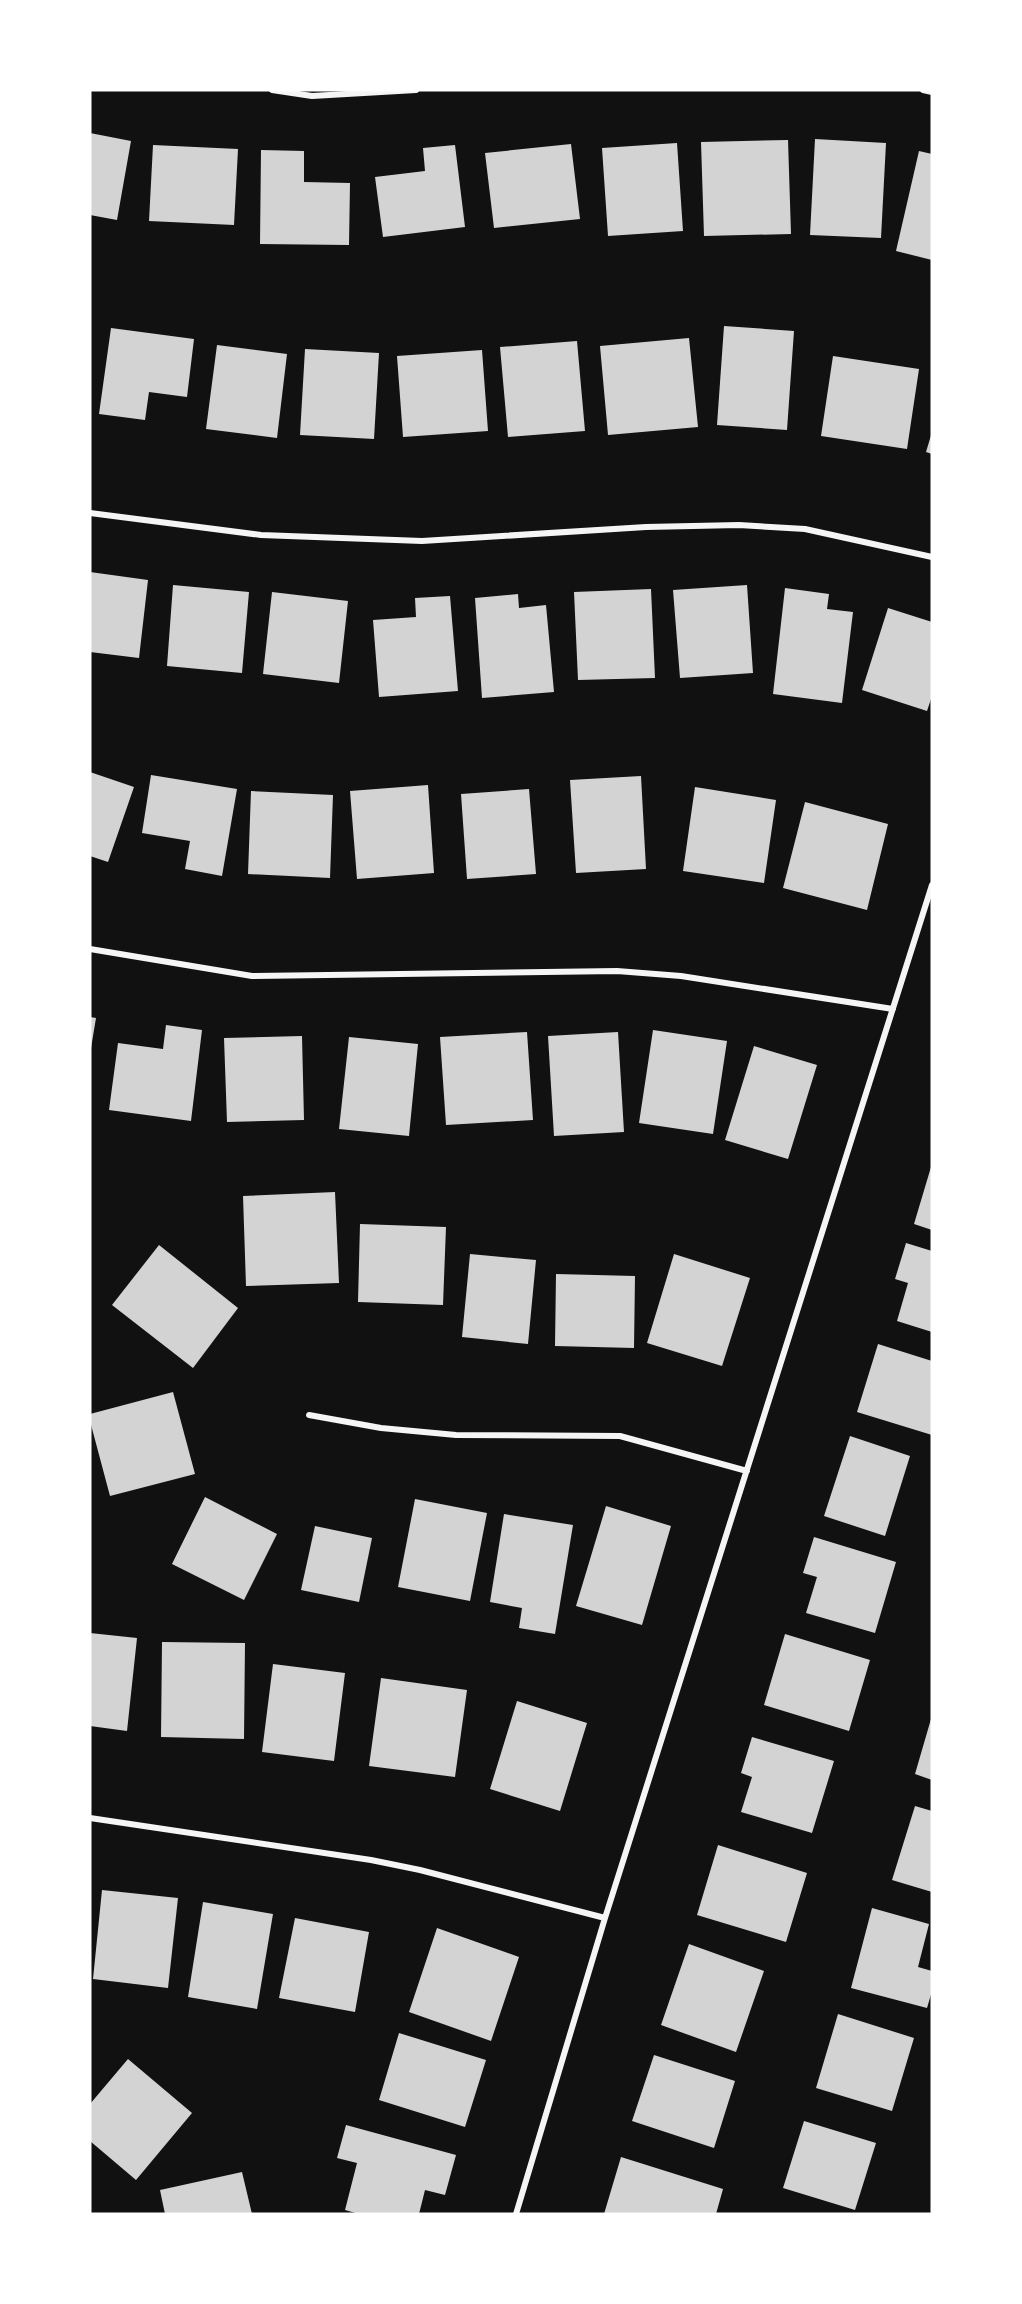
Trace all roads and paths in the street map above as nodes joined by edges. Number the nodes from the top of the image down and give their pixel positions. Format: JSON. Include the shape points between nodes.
{"nodes":[{"id":1,"x":272,"y":90,"type":"edge"},
{"id":2,"x":416,"y":90,"type":"edge"},
{"id":3,"x":923,"y":90,"type":"edge"},
{"id":4,"x":932,"y":92,"type":"edge"},
{"id":5,"x":90,"y":513,"type":"edge"},
{"id":6,"x":932,"y":557,"type":"edge"},
{"id":7,"x":932,"y":885,"type":"edge"},
{"id":8,"x":90,"y":949,"type":"edge"},
{"id":9,"x":893,"y":1009,"type":"junction"},
{"id":10,"x":309,"y":1415,"type":"dead end"},
{"id":11,"x":747,"y":1471,"type":"junction"},
{"id":12,"x":90,"y":1818,"type":"edge"},
{"id":13,"x":605,"y":1918,"type":"junction"},
{"id":14,"x":516,"y":2214,"type":"edge"}],
"edges":[{"from":1,"to":2,"type":"street","via":[[312,96]]},
{"from":3,"to":4,"type":"street"},
{"from":5,"to":6,"type":"street","via":[[261,535],[422,541],[739,525],[805,529]]},
{"from":7,"to":9,"type":"street"},
{"from":8,"to":9,"type":"street","via":[[252,976],[627,972],[681,976]]},
{"from":9,"to":11,"type":"street"},
{"from":10,"to":11,"type":"street","via":[[381,1428],[456,1435],[620,1436]]},
{"from":11,"to":13,"type":"street"},
{"from":12,"to":13,"type":"street","via":[[371,1860]]},
{"from":13,"to":14,"type":"street"}]}
